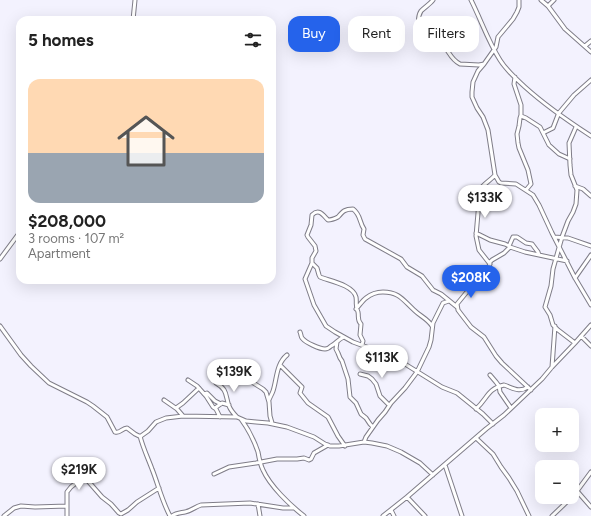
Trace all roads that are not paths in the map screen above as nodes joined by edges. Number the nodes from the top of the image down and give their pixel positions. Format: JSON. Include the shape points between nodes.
{"nodes":[{"id":1,"x":135,"y":0,"type":"edge"},
{"id":2,"x":433,"y":0,"type":"edge"},
{"id":3,"x":471,"y":0,"type":"edge"},
{"id":4,"x":519,"y":0,"type":"edge"},
{"id":5,"x":541,"y":0,"type":"edge"},
{"id":6,"x":554,"y":0,"type":"edge"},
{"id":7,"x":548,"y":6,"type":"junction"},
{"id":8,"x":133,"y":16,"type":"edge"},
{"id":9,"x":591,"y":41,"type":"edge"},
{"id":10,"x":585,"y":46,"type":"junction"},
{"id":11,"x":494,"y":50,"type":"junction"},
{"id":12,"x":591,"y":52,"type":"edge"},
{"id":13,"x":484,"y":64,"type":"junction"},
{"id":14,"x":515,"y":78,"type":"junction"},
{"id":15,"x":591,"y":80,"type":"edge"},
{"id":16,"x":558,"y":114,"type":"junction"},
{"id":17,"x":521,"y":116,"type":"junction"},
{"id":18,"x":576,"y":127,"type":"junction"},
{"id":19,"x":544,"y":133,"type":"junction"},
{"id":20,"x":591,"y":136,"type":"edge"},
{"id":21,"x":570,"y":159,"type":"junction"},
{"id":22,"x":495,"y":175,"type":"junction"},
{"id":23,"x":575,"y":186,"type":"junction"},
{"id":24,"x":526,"y":190,"type":"junction"},
{"id":25,"x":591,"y":196,"type":"edge"},
{"id":26,"x":476,"y":233,"type":"junction"},
{"id":27,"x":16,"y":237,"type":"edge"},
{"id":28,"x":554,"y":237,"type":"junction"},
{"id":29,"x":562,"y":237,"type":"junction"},
{"id":30,"x":509,"y":246,"type":"junction"},
{"id":31,"x":591,"y":246,"type":"edge"},
{"id":32,"x":559,"y":247,"type":"junction"},
{"id":33,"x":540,"y":255,"type":"junction"},
{"id":34,"x":591,"y":255,"type":"edge"},
{"id":35,"x":0,"y":258,"type":"edge"},
{"id":36,"x":556,"y":259,"type":"junction"},
{"id":37,"x":567,"y":261,"type":"junction"},
{"id":38,"x":312,"y":263,"type":"junction"},
{"id":39,"x":490,"y":264,"type":"junction"},
{"id":40,"x":575,"y":278,"type":"junction"},
{"id":41,"x":449,"y":300,"type":"junction"},
{"id":42,"x":591,"y":305,"type":"edge"},
{"id":43,"x":457,"y":307,"type":"junction"},
{"id":44,"x":356,"y":309,"type":"junction"},
{"id":45,"x":591,"y":325,"type":"edge"},
{"id":46,"x":0,"y":326,"type":"edge"},
{"id":47,"x":432,"y":326,"type":"junction"},
{"id":48,"x":555,"y":326,"type":"junction"},
{"id":49,"x":300,"y":332,"type":"dead end"},
{"id":50,"x":581,"y":336,"type":"junction"},
{"id":51,"x":344,"y":337,"type":"junction"},
{"id":52,"x":337,"y":342,"type":"junction"},
{"id":53,"x":576,"y":343,"type":"junction"},
{"id":54,"x":362,"y":345,"type":"junction"},
{"id":55,"x":591,"y":346,"type":"edge"},
{"id":56,"x":287,"y":355,"type":"dead end"},
{"id":57,"x":280,"y":365,"type":"junction"},
{"id":58,"x":552,"y":367,"type":"junction"},
{"id":59,"x":417,"y":372,"type":"junction"},
{"id":60,"x":360,"y":374,"type":"dead end"},
{"id":61,"x":490,"y":375,"type":"dead end"},
{"id":62,"x":247,"y":379,"type":"dead end"},
{"id":63,"x":188,"y":380,"type":"dead end"},
{"id":64,"x":216,"y":383,"type":"dead end"},
{"id":65,"x":499,"y":386,"type":"junction"},
{"id":66,"x":199,"y":388,"type":"junction"},
{"id":67,"x":530,"y":389,"type":"junction"},
{"id":68,"x":204,"y":394,"type":"junction"},
{"id":69,"x":164,"y":400,"type":"dead end"},
{"id":70,"x":269,"y":400,"type":"junction"},
{"id":71,"x":221,"y":404,"type":"junction"},
{"id":72,"x":229,"y":405,"type":"junction"},
{"id":73,"x":389,"y":405,"type":"junction"},
{"id":74,"x":176,"y":408,"type":"junction"},
{"id":75,"x":215,"y":408,"type":"junction"},
{"id":76,"x":476,"y":408,"type":"junction"},
{"id":77,"x":511,"y":408,"type":"junction"},
{"id":78,"x":183,"y":416,"type":"junction"},
{"id":79,"x":220,"y":417,"type":"junction"},
{"id":80,"x":239,"y":418,"type":"junction"},
{"id":81,"x":272,"y":423,"type":"junction"},
{"id":82,"x":493,"y":424,"type":"junction"},
{"id":83,"x":373,"y":427,"type":"junction"},
{"id":84,"x":140,"y":436,"type":"junction"},
{"id":85,"x":476,"y":438,"type":"junction"},
{"id":86,"x":364,"y":442,"type":"junction"},
{"id":87,"x":328,"y":446,"type":"junction"},
{"id":88,"x":344,"y":446,"type":"junction"},
{"id":89,"x":260,"y":463,"type":"junction"},
{"id":90,"x":445,"y":465,"type":"junction"},
{"id":91,"x":80,"y":466,"type":"dead end"},
{"id":92,"x":591,"y":472,"type":"edge"},
{"id":93,"x":214,"y":474,"type":"dead end"},
{"id":94,"x":433,"y":476,"type":"junction"},
{"id":95,"x":81,"y":479,"type":"junction"},
{"id":96,"x":158,"y":488,"type":"junction"},
{"id":97,"x":579,"y":488,"type":"edge"},
{"id":98,"x":579,"y":493,"type":"edge"},
{"id":99,"x":407,"y":497,"type":"junction"},
{"id":100,"x":258,"y":504,"type":"junction"},
{"id":101,"x":565,"y":504,"type":"edge"},
{"id":102,"x":67,"y":506,"type":"junction"},
{"id":103,"x":591,"y":507,"type":"edge"},
{"id":104,"x":294,"y":508,"type":"junction"},
{"id":105,"x":391,"y":510,"type":"junction"},
{"id":106,"x":4,"y":516,"type":"edge"},
{"id":107,"x":67,"y":516,"type":"edge"},
{"id":108,"x":171,"y":516,"type":"edge"},
{"id":109,"x":260,"y":516,"type":"edge"},
{"id":110,"x":304,"y":516,"type":"edge"},
{"id":111,"x":383,"y":516,"type":"edge"},
{"id":112,"x":394,"y":516,"type":"edge"},
{"id":113,"x":425,"y":516,"type":"edge"},
{"id":114,"x":462,"y":516,"type":"edge"},
{"id":115,"x":529,"y":516,"type":"edge"},
{"id":116,"x":552,"y":516,"type":"edge"}],
"edges":[{"from":1,"to":8,"type":"street"},
{"from":2,"to":13,"type":"street","via":[[419,15],[420,32],[425,48],[431,50],[442,46],[451,58],[460,64]]},
{"from":3,"to":11,"type":"street"},
{"from":4,"to":11,"type":"street","via":[[517,12],[498,37]]},
{"from":5,"to":7,"type":"street"},
{"from":6,"to":7,"type":"street"},
{"from":7,"to":10,"type":"street","via":[[565,29]]},
{"from":9,"to":10,"type":"street"},
{"from":10,"to":12,"type":"street"},
{"from":11,"to":13,"type":"street"},
{"from":11,"to":14,"type":"street"},
{"from":13,"to":22,"type":"street","via":[[475,76],[472,97],[488,130]]},
{"from":14,"to":16,"type":"street"},
{"from":14,"to":17,"type":"street"},
{"from":15,"to":16,"type":"street"},
{"from":16,"to":18,"type":"street"},
{"from":16,"to":19,"type":"street","via":[[553,128]]},
{"from":17,"to":19,"type":"street","via":[[538,126]]},
{"from":17,"to":24,"type":"street","via":[[517,134],[518,146],[531,184]]},
{"from":18,"to":20,"type":"street"},
{"from":18,"to":21,"type":"street","via":[[570,141]]},
{"from":19,"to":21,"type":"street","via":[[555,151]]},
{"from":21,"to":23,"type":"street"},
{"from":22,"to":24,"type":"street","via":[[501,183],[516,184]]},
{"from":22,"to":26,"type":"street","via":[[480,190]]},
{"from":23,"to":25,"type":"street"},
{"from":23,"to":29,"type":"street","via":[[575,209]]},
{"from":24,"to":28,"type":"street","via":[[533,195],[539,205]]},
{"from":26,"to":30,"type":"street"},
{"from":26,"to":39,"type":"street","via":[[479,250]]},
{"from":27,"to":35,"type":"street"},
{"from":28,"to":29,"type":"street"},
{"from":28,"to":32,"type":"street"},
{"from":29,"to":31,"type":"street"},
{"from":29,"to":32,"type":"street"},
{"from":30,"to":33,"type":"street"},
{"from":30,"to":33,"type":"street","via":[[513,237],[517,237],[532,244]]},
{"from":30,"to":39,"type":"street"},
{"from":32,"to":36,"type":"street"},
{"from":32,"to":37,"type":"street"},
{"from":33,"to":36,"type":"street"},
{"from":34,"to":40,"type":"street"},
{"from":36,"to":37,"type":"street"},
{"from":36,"to":48,"type":"street","via":[[545,307]]},
{"from":37,"to":40,"type":"street"},
{"from":38,"to":41,"type":"street","via":[[316,248],[307,235],[312,215],[319,212],[330,220],[338,217],[342,211],[353,209],[358,214],[365,239],[401,259],[407,267],[422,276],[433,290]]},
{"from":38,"to":44,"type":"street","via":[[320,277],[350,289],[356,298]]},
{"from":38,"to":51,"type":"street","via":[[306,279],[314,305],[326,326]]},
{"from":39,"to":43,"type":"street","via":[[486,275],[466,293]]},
{"from":40,"to":42,"type":"street"},
{"from":41,"to":43,"type":"street"},
{"from":41,"to":47,"type":"street","via":[[442,304]]},
{"from":43,"to":67,"type":"street","via":[[471,327],[484,337],[502,363]]},
{"from":44,"to":47,"type":"street","via":[[366,297],[375,293],[393,293]]},
{"from":44,"to":54,"type":"street","via":[[361,324]]},
{"from":45,"to":50,"type":"street"},
{"from":46,"to":84,"type":"street","via":[[21,355],[49,383],[93,406],[107,418],[115,432],[127,428]]},
{"from":47,"to":59,"type":"street","via":[[429,347]]},
{"from":48,"to":53,"type":"street"},
{"from":48,"to":58,"type":"street"},
{"from":49,"to":52,"type":"street","via":[[303,339],[317,347],[326,349]]},
{"from":50,"to":53,"type":"street"},
{"from":50,"to":55,"type":"street"},
{"from":51,"to":52,"type":"street"},
{"from":51,"to":54,"type":"street"},
{"from":52,"to":83,"type":"street","via":[[336,349],[348,379],[350,397]]},
{"from":53,"to":58,"type":"street"},
{"from":54,"to":59,"type":"street"},
{"from":56,"to":57,"type":"street"},
{"from":57,"to":70,"type":"street"},
{"from":57,"to":88,"type":"street","via":[[302,387],[300,393],[308,403],[328,417]]},
{"from":58,"to":67,"type":"street"},
{"from":59,"to":73,"type":"street"},
{"from":59,"to":76,"type":"street","via":[[457,393]]},
{"from":60,"to":73,"type":"street","via":[[372,379],[380,396]]},
{"from":61,"to":65,"type":"street"},
{"from":62,"to":70,"type":"street","via":[[265,391]]},
{"from":63,"to":66,"type":"street"},
{"from":64,"to":72,"type":"street","via":[[227,394]]},
{"from":65,"to":67,"type":"street"},
{"from":65,"to":76,"type":"street","via":[[492,389]]},
{"from":65,"to":77,"type":"street"},
{"from":66,"to":68,"type":"street"},
{"from":66,"to":74,"type":"street"},
{"from":67,"to":77,"type":"street"},
{"from":68,"to":71,"type":"street","via":[[207,393]]},
{"from":68,"to":75,"type":"street"},
{"from":69,"to":74,"type":"street"},
{"from":70,"to":81,"type":"street"},
{"from":71,"to":72,"type":"street"},
{"from":71,"to":75,"type":"street"},
{"from":72,"to":80,"type":"street"},
{"from":73,"to":83,"type":"street"},
{"from":74,"to":78,"type":"street"},
{"from":75,"to":79,"type":"street"},
{"from":76,"to":82,"type":"street"},
{"from":77,"to":82,"type":"street"},
{"from":78,"to":79,"type":"street"},
{"from":78,"to":84,"type":"street","via":[[159,420]]},
{"from":79,"to":80,"type":"street"},
{"from":80,"to":81,"type":"street"},
{"from":80,"to":89,"type":"street","via":[[252,436]]},
{"from":81,"to":87,"type":"street","via":[[314,437]]},
{"from":82,"to":85,"type":"street"},
{"from":83,"to":86,"type":"street"},
{"from":84,"to":96,"type":"street"},
{"from":85,"to":90,"type":"street"},
{"from":85,"to":115,"type":"street","via":[[493,454],[517,491]]},
{"from":86,"to":88,"type":"street"},
{"from":86,"to":94,"type":"street","via":[[383,445],[401,452]]},
{"from":87,"to":88,"type":"street"},
{"from":87,"to":89,"type":"street","via":[[314,453],[309,460],[282,459]]},
{"from":89,"to":93,"type":"street","via":[[229,467]]},
{"from":89,"to":104,"type":"street","via":[[266,476]]},
{"from":90,"to":94,"type":"street"},
{"from":90,"to":114,"type":"street"},
{"from":91,"to":95,"type":"street"},
{"from":92,"to":97,"type":"street"},
{"from":94,"to":99,"type":"street"},
{"from":95,"to":96,"type":"street","via":[[88,481],[120,514]]},
{"from":95,"to":102,"type":"street","via":[[67,492]]},
{"from":96,"to":108,"type":"street"},
{"from":98,"to":103,"type":"street"},
{"from":99,"to":105,"type":"street"},
{"from":99,"to":113,"type":"street"},
{"from":100,"to":104,"type":"street"},
{"from":100,"to":108,"type":"street","via":[[201,505]]},
{"from":100,"to":109,"type":"street"},
{"from":101,"to":116,"type":"street"},
{"from":102,"to":106,"type":"street","via":[[21,506]]},
{"from":102,"to":107,"type":"street"},
{"from":104,"to":110,"type":"street"},
{"from":105,"to":111,"type":"street"},
{"from":105,"to":112,"type":"street"}]}
